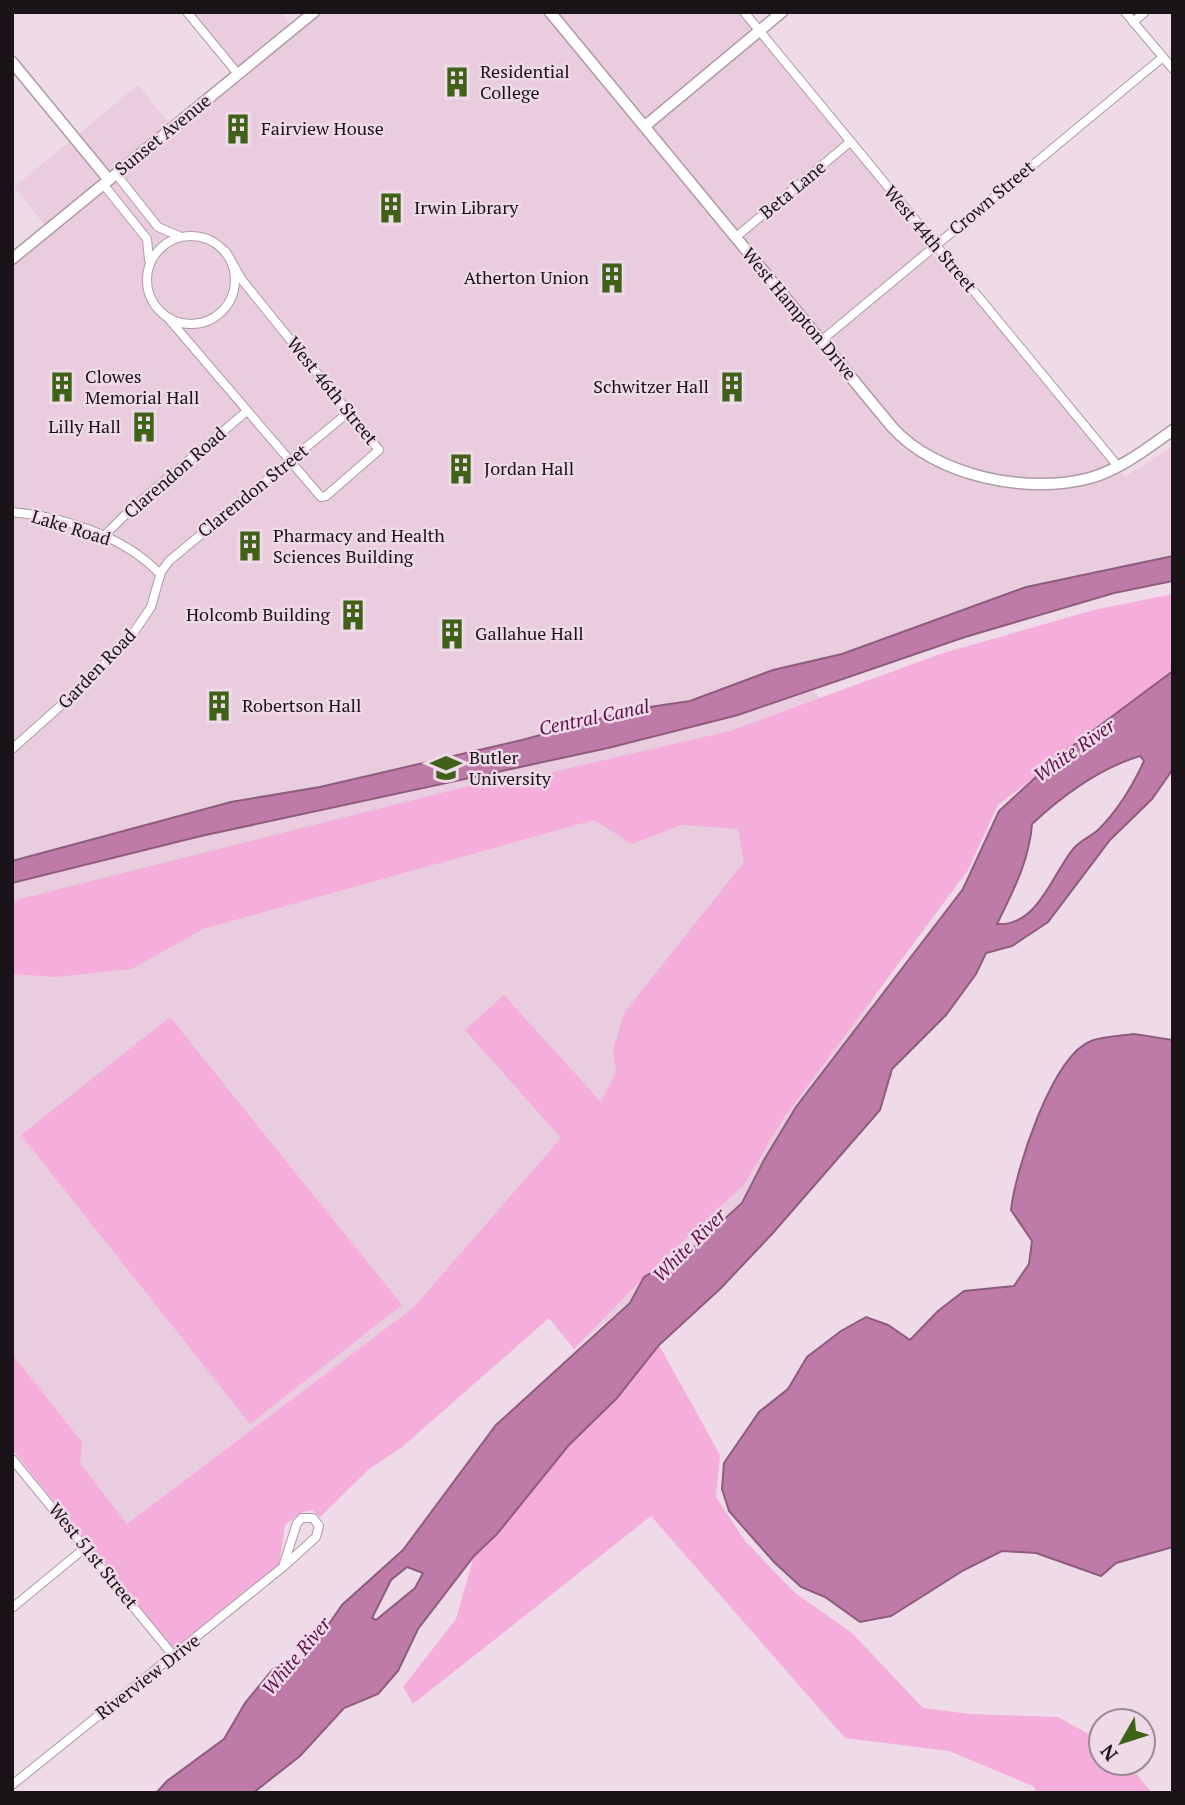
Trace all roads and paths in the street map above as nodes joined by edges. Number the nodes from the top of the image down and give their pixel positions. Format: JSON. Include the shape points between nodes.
{"nodes":[{"id":1,"x":187,"y":12,"type":"edge"},
{"id":2,"x":314,"y":12,"type":"edge"},
{"id":3,"x":550,"y":12,"type":"edge"},
{"id":4,"x":744,"y":12,"type":"edge"},
{"id":5,"x":782,"y":12,"type":"edge"},
{"id":6,"x":1125,"y":12,"type":"edge"},
{"id":7,"x":1145,"y":12,"type":"edge"},
{"id":8,"x":1133,"y":22,"type":"junction"},
{"id":9,"x":760,"y":31,"type":"junction"},
{"id":10,"x":1163,"y":57,"type":"junction"},
{"id":11,"x":12,"y":62,"type":"edge"},
{"id":12,"x":1173,"y":69,"type":"edge"},
{"id":13,"x":238,"y":74,"type":"junction"},
{"id":14,"x":645,"y":126,"type":"junction"},
{"id":15,"x":850,"y":142,"type":"junction"},
{"id":16,"x":109,"y":179,"type":"junction"},
{"id":17,"x":182,"y":236,"type":"junction"},
{"id":18,"x":736,"y":237,"type":"junction"},
{"id":19,"x":936,"y":246,"type":"junction"},
{"id":20,"x":226,"y":252,"type":"junction"},
{"id":21,"x":12,"y":259,"type":"edge"},
{"id":22,"x":149,"y":266,"type":"junction"},
{"id":23,"x":168,"y":318,"type":"junction"},
{"id":24,"x":822,"y":340,"type":"junction"},
{"id":25,"x":247,"y":411,"type":"junction"},
{"id":26,"x":350,"y":411,"type":"junction"},
{"id":27,"x":1173,"y":430,"type":"edge"},
{"id":28,"x":290,"y":460,"type":"junction"},
{"id":29,"x":1117,"y":465,"type":"junction"},
{"id":30,"x":12,"y":513,"type":"edge"},
{"id":31,"x":104,"y":536,"type":"junction"},
{"id":32,"x":160,"y":574,"type":"junction"},
{"id":33,"x":12,"y":749,"type":"edge"},
{"id":34,"x":12,"y":1459,"type":"edge"},
{"id":35,"x":86,"y":1547,"type":"junction"},
{"id":36,"x":283,"y":1567,"type":"junction"},
{"id":37,"x":12,"y":1608,"type":"edge"},
{"id":38,"x":172,"y":1654,"type":"junction"},
{"id":39,"x":12,"y":1785,"type":"edge"}],
"edges":[{"from":1,"to":13,"type":"street"},
{"from":2,"to":13,"type":"street","name":"Sunset Avenue"},
{"from":3,"to":14,"type":"street","name":"West Hampton Drive"},
{"from":4,"to":9,"type":"street","name":"West 44th Street"},
{"from":5,"to":9,"type":"street"},
{"from":6,"to":8,"type":"street"},
{"from":7,"to":8,"type":"street"},
{"from":8,"to":10,"type":"street"},
{"from":9,"to":14,"type":"street"},
{"from":9,"to":15,"type":"street","name":"West 44th Street"},
{"from":10,"to":12,"type":"street"},
{"from":10,"to":19,"type":"street","name":"Crown Street"},
{"from":11,"to":16,"type":"street","name":"West 46th Street"},
{"from":13,"to":16,"type":"street","name":"Sunset Avenue"},
{"from":14,"to":18,"type":"street","name":"West Hampton Drive"},
{"from":15,"to":18,"type":"street","name":"Beta Lane"},
{"from":15,"to":19,"type":"street","name":"West 44th Street"},
{"from":16,"to":17,"type":"street","name":"West 46th Street","via":[[158,227]]},
{"from":16,"to":21,"type":"street","name":"Sunset Avenue"},
{"from":16,"to":22,"type":"street","name":"West 46th Street","via":[[147,239]]},
{"from":17,"to":20,"type":"street","name":"West 46th Street","via":[[208,239]]},
{"from":17,"to":22,"type":"street","via":[[159,249]]},
{"from":18,"to":24,"type":"street","name":"West Hampton Drive"},
{"from":19,"to":24,"type":"street","name":"Crown Street"},
{"from":19,"to":29,"type":"street","name":"West 44th Street"},
{"from":20,"to":23,"type":"street","via":[[236,277],[229,303],[220,314],[195,324]]},
{"from":20,"to":26,"type":"street","name":"West 46th Street","via":[[242,280]]},
{"from":22,"to":23,"type":"street","name":"West 46th Street","via":[[149,296]]},
{"from":23,"to":25,"type":"street","name":"West 46th Street"},
{"from":24,"to":29,"type":"street","name":"West Hampton Drive","via":[[901,437],[939,463],[962,472],[1036,484],[1091,478]]},
{"from":25,"to":28,"type":"street","name":"West 46th Street"},
{"from":25,"to":31,"type":"street","name":"Clarendon Road"},
{"from":26,"to":28,"type":"street","name":"Clarendon Street"},
{"from":26,"to":28,"type":"street","name":"West 46th Street","via":[[380,449],[326,496],[318,495]]},
{"from":27,"to":29,"type":"street","name":"West Hampton Drive"},
{"from":28,"to":32,"type":"street","name":"Clarendon Street","via":[[171,558]]},
{"from":30,"to":31,"type":"street","name":"Lake Road"},
{"from":31,"to":32,"type":"street","name":"Lake Road","via":[[132,550]]},
{"from":32,"to":33,"type":"street","name":"Garden Road","via":[[153,603],[132,635]]},
{"from":34,"to":35,"type":"street","name":"West 51st Street"},
{"from":35,"to":37,"type":"street"},
{"from":35,"to":38,"type":"street","name":"West 51st Street"},
{"from":36,"to":36,"type":"street","name":"Riverview Drive","via":[[317,1535],[313,1518],[297,1523]]},
{"from":36,"to":38,"type":"street","name":"Riverview Drive","via":[[180,1653]]},
{"from":38,"to":39,"type":"street","name":"Riverview Drive"}]}
